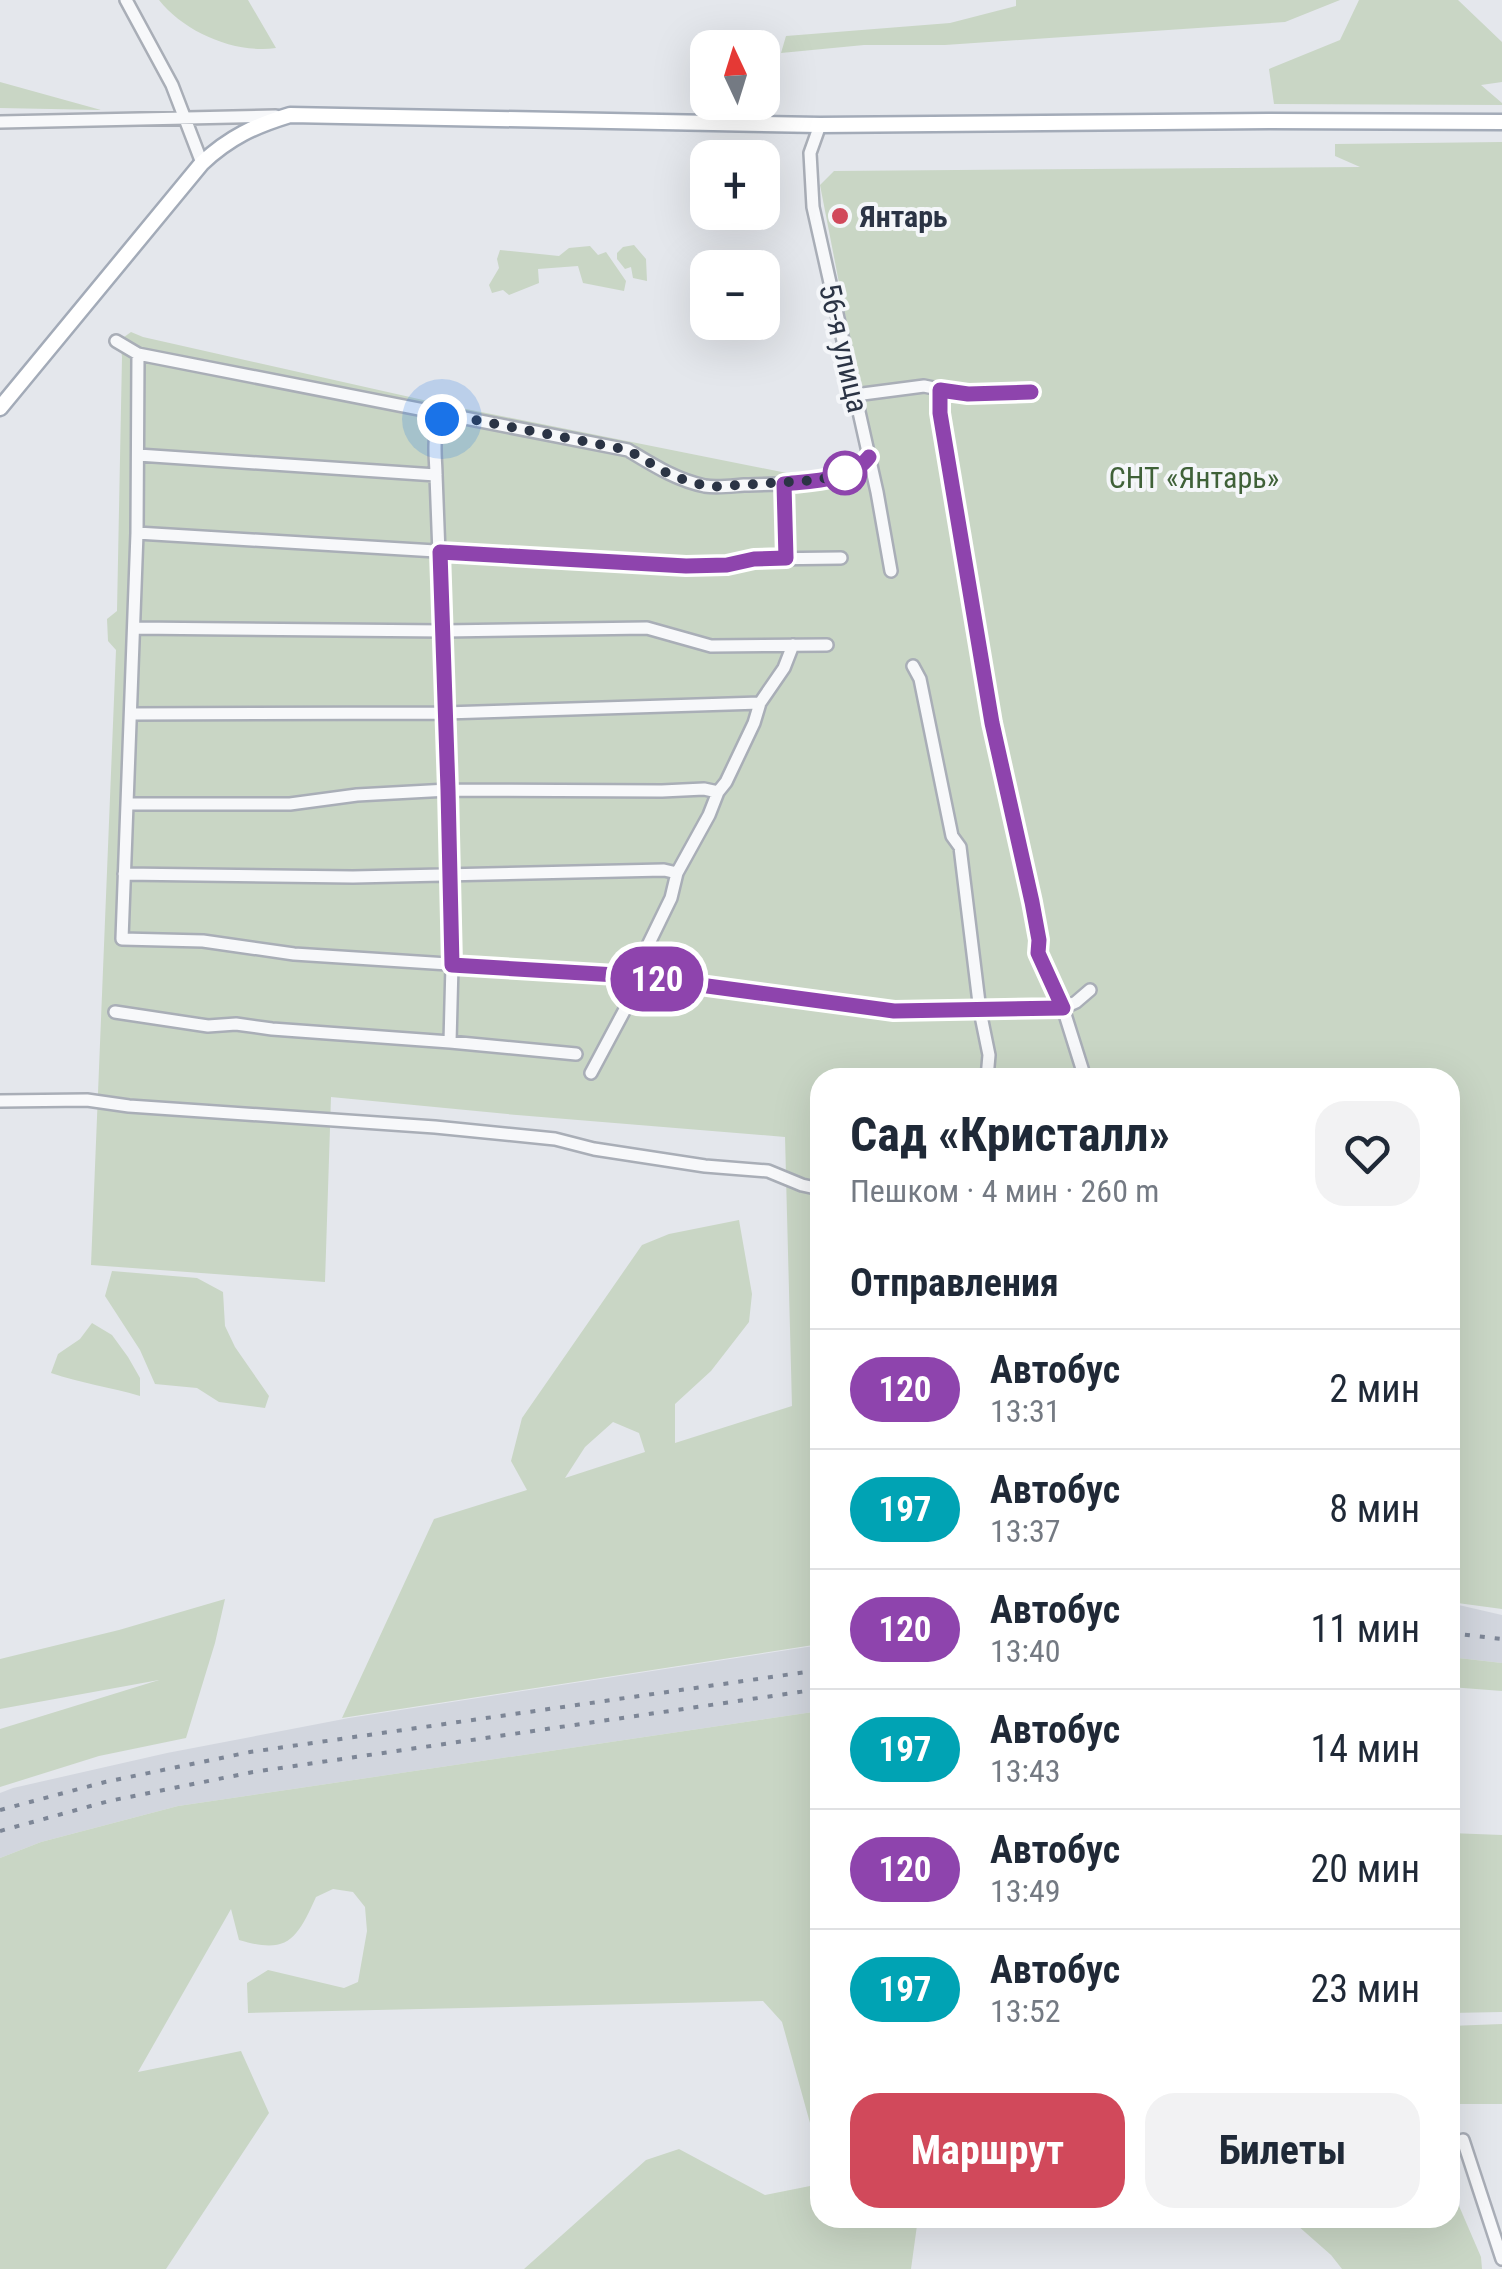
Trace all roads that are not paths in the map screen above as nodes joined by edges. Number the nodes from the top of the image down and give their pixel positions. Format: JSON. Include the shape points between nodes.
{"nodes":[{"id":1,"x":126,"y":0,"type":"edge"},
{"id":2,"x":290,"y":115,"type":"junction"},
{"id":3,"x":186,"y":119,"type":"junction"},
{"id":4,"x":0,"y":122,"type":"edge"},
{"id":5,"x":1502,"y":122,"type":"edge"},
{"id":6,"x":820,"y":125,"type":"junction"},
{"id":7,"x":202,"y":163,"type":"junction"},
{"id":8,"x":116,"y":341,"type":"dead end"},
{"id":9,"x":138,"y":354,"type":"junction"},
{"id":10,"x":940,"y":390,"type":"junction"},
{"id":11,"x":1031,"y":392,"type":"dead end"},
{"id":12,"x":855,"y":395,"type":"junction"},
{"id":13,"x":0,"y":408,"type":"edge"},
{"id":14,"x":450,"y":415,"type":"junction"},
{"id":15,"x":138,"y":454,"type":"junction"},
{"id":16,"x":869,"y":457,"type":"junction"},
{"id":17,"x":436,"y":475,"type":"junction"},
{"id":18,"x":784,"y":484,"type":"junction"},
{"id":19,"x":138,"y":533,"type":"junction"},
{"id":20,"x":440,"y":552,"type":"junction"},
{"id":21,"x":786,"y":558,"type":"junction"},
{"id":22,"x":842,"y":558,"type":"dead end"},
{"id":23,"x":891,"y":571,"type":"dead end"},
{"id":24,"x":134,"y":628,"type":"junction"},
{"id":25,"x":444,"y":631,"type":"junction"},
{"id":26,"x":793,"y":645,"type":"junction"},
{"id":27,"x":826,"y":645,"type":"dead end"},
{"id":28,"x":913,"y":666,"type":"dead end"},
{"id":29,"x":760,"y":703,"type":"junction"},
{"id":30,"x":132,"y":714,"type":"junction"},
{"id":31,"x":446,"y":714,"type":"junction"},
{"id":32,"x":448,"y":790,"type":"junction"},
{"id":33,"x":718,"y":792,"type":"junction"},
{"id":34,"x":128,"y":804,"type":"junction"},
{"id":35,"x":678,"y":873,"type":"junction"},
{"id":36,"x":124,"y":874,"type":"junction"},
{"id":37,"x":450,"y":874,"type":"junction"},
{"id":38,"x":452,"y":965,"type":"junction"},
{"id":39,"x":633,"y":976,"type":"junction"},
{"id":40,"x":1090,"y":990,"type":"dead end"},
{"id":41,"x":1063,"y":1008,"type":"junction"},
{"id":42,"x":980,"y":1010,"type":"junction"},
{"id":43,"x":115,"y":1012,"type":"dead end"},
{"id":44,"x":450,"y":1042,"type":"junction"},
{"id":45,"x":576,"y":1054,"type":"dead end"},
{"id":46,"x":987,"y":1068,"type":"edge"},
{"id":47,"x":1082,"y":1068,"type":"edge"},
{"id":48,"x":591,"y":1073,"type":"dead end"},
{"id":49,"x":0,"y":1102,"type":"edge"},
{"id":50,"x":810,"y":1187,"type":"edge"},
{"id":51,"x":1462,"y":2140,"type":"dead end"},
{"id":52,"x":1501,"y":2259,"type":"edge"}],
"edges":[{"from":1,"to":3,"type":"street"},
{"from":2,"to":3,"type":"street"},
{"from":2,"to":6,"type":"main road"},
{"from":2,"to":7,"type":"main road","via":[[225,142]]},
{"from":3,"to":4,"type":"street"},
{"from":3,"to":7,"type":"street"},
{"from":5,"to":6,"type":"main road"},
{"from":6,"to":12,"type":"street","name":"56-я улица","via":[[810,154],[814,208]]},
{"from":7,"to":13,"type":"main road"},
{"from":8,"to":9,"type":"street"},
{"from":9,"to":14,"type":"street"},
{"from":9,"to":15,"type":"street"},
{"from":10,"to":11,"type":"street"},
{"from":10,"to":12,"type":"street"},
{"from":10,"to":41,"type":"street","via":[[1004,787],[1038,953]]},
{"from":12,"to":16,"type":"street","name":"56-я улица"},
{"from":14,"to":17,"type":"street","via":[[436,430]]},
{"from":14,"to":18,"type":"street","via":[[628,450],[672,476],[709,487]]},
{"from":15,"to":17,"type":"street"},
{"from":15,"to":19,"type":"street"},
{"from":16,"to":18,"type":"street","via":[[851,471]]},
{"from":16,"to":23,"type":"street","name":"56-я улица"},
{"from":17,"to":20,"type":"street"},
{"from":18,"to":21,"type":"street"},
{"from":19,"to":20,"type":"street"},
{"from":19,"to":24,"type":"street"},
{"from":20,"to":21,"type":"street","via":[[686,566]]},
{"from":20,"to":25,"type":"street"},
{"from":21,"to":22,"type":"street"},
{"from":24,"to":25,"type":"street"},
{"from":24,"to":30,"type":"street"},
{"from":25,"to":26,"type":"street","via":[[647,628],[711,646]]},
{"from":25,"to":31,"type":"street"},
{"from":26,"to":27,"type":"street"},
{"from":26,"to":29,"type":"street"},
{"from":28,"to":42,"type":"street","via":[[960,847]]},
{"from":29,"to":31,"type":"street"},
{"from":29,"to":33,"type":"street"},
{"from":30,"to":31,"type":"street"},
{"from":30,"to":34,"type":"street"},
{"from":31,"to":32,"type":"street"},
{"from":32,"to":33,"type":"street"},
{"from":32,"to":34,"type":"street","via":[[290,804]]},
{"from":32,"to":37,"type":"street"},
{"from":33,"to":35,"type":"street"},
{"from":34,"to":36,"type":"street"},
{"from":35,"to":37,"type":"street"},
{"from":35,"to":39,"type":"street"},
{"from":36,"to":37,"type":"street"},
{"from":36,"to":38,"type":"street","via":[[122,939]]},
{"from":37,"to":38,"type":"street"},
{"from":38,"to":39,"type":"street"},
{"from":38,"to":44,"type":"street"},
{"from":39,"to":42,"type":"street","via":[[894,1011]]},
{"from":39,"to":48,"type":"street","via":[[638,984]]},
{"from":40,"to":41,"type":"street"},
{"from":41,"to":42,"type":"street"},
{"from":41,"to":47,"type":"street"},
{"from":42,"to":46,"type":"street"},
{"from":43,"to":44,"type":"street","via":[[208,1026]]},
{"from":44,"to":45,"type":"street"},
{"from":49,"to":50,"type":"street","via":[[88,1100],[555,1138],[768,1171]]},
{"from":51,"to":52,"type":"street"}]}
